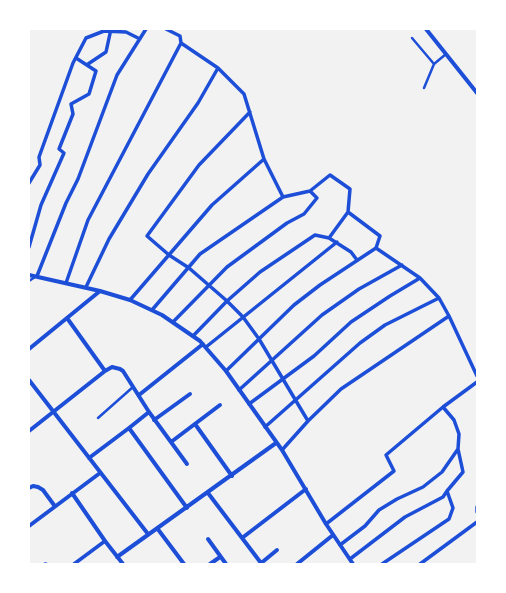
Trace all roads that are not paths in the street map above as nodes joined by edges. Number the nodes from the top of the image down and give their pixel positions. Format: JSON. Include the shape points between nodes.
{"nodes":[{"id":1,"x":146,"y":29,"type":"edge"},
{"id":2,"x":166,"y":29,"type":"edge"},
{"id":3,"x":426,"y":29,"type":"edge"},
{"id":4,"x":111,"y":30,"type":"edge"},
{"id":5,"x":412,"y":38,"type":"dead end"},
{"id":6,"x":140,"y":39,"type":"junction"},
{"id":7,"x":181,"y":43,"type":"junction"},
{"id":8,"x":446,"y":54,"type":"junction"},
{"id":9,"x":76,"y":58,"type":"junction"},
{"id":10,"x":88,"y":64,"type":"junction"},
{"id":11,"x":434,"y":64,"type":"junction"},
{"id":12,"x":218,"y":68,"type":"junction"},
{"id":13,"x":424,"y":88,"type":"dead end"},
{"id":14,"x":477,"y":93,"type":"edge"},
{"id":15,"x":250,"y":112,"type":"junction"},
{"id":16,"x":264,"y":159,"type":"junction"},
{"id":17,"x":29,"y":183,"type":"edge"},
{"id":18,"x":310,"y":191,"type":"junction"},
{"id":19,"x":283,"y":197,"type":"junction"},
{"id":20,"x":348,"y":212,"type":"junction"},
{"id":21,"x":329,"y":238,"type":"junction"},
{"id":22,"x":337,"y":242,"type":"junction"},
{"id":23,"x":29,"y":248,"type":"edge"},
{"id":24,"x":376,"y":248,"type":"junction"},
{"id":25,"x":169,"y":255,"type":"junction"},
{"id":26,"x":358,"y":260,"type":"junction"},
{"id":27,"x":402,"y":265,"type":"junction"},
{"id":28,"x":189,"y":268,"type":"junction"},
{"id":29,"x":29,"y":275,"type":"edge"},
{"id":30,"x":37,"y":276,"type":"junction"},
{"id":31,"x":420,"y":278,"type":"junction"},
{"id":32,"x":29,"y":281,"type":"edge"},
{"id":33,"x":66,"y":283,"type":"junction"},
{"id":34,"x":208,"y":285,"type":"junction"},
{"id":35,"x":86,"y":287,"type":"junction"},
{"id":36,"x":100,"y":291,"type":"junction"},
{"id":37,"x":439,"y":298,"type":"junction"},
{"id":38,"x":130,"y":300,"type":"junction"},
{"id":39,"x":227,"y":301,"type":"junction"},
{"id":40,"x":152,"y":310,"type":"junction"},
{"id":41,"x":449,"y":316,"type":"junction"},
{"id":42,"x":243,"y":317,"type":"junction"},
{"id":43,"x":67,"y":318,"type":"junction"},
{"id":44,"x":173,"y":322,"type":"junction"},
{"id":45,"x":194,"y":336,"type":"junction"},
{"id":46,"x":259,"y":339,"type":"junction"},
{"id":47,"x":204,"y":345,"type":"junction"},
{"id":48,"x":29,"y":349,"type":"edge"},
{"id":49,"x":272,"y":360,"type":"junction"},
{"id":50,"x":105,"y":371,"type":"junction"},
{"id":51,"x":226,"y":371,"type":"junction"},
{"id":52,"x":477,"y":376,"type":"edge"},
{"id":53,"x":29,"y":380,"type":"edge"},
{"id":54,"x":283,"y":380,"type":"junction"},
{"id":55,"x":477,"y":382,"type":"edge"},
{"id":56,"x":133,"y":387,"type":"junction"},
{"id":57,"x":239,"y":390,"type":"junction"},
{"id":58,"x":190,"y":394,"type":"dead end"},
{"id":59,"x":139,"y":395,"type":"junction"},
{"id":60,"x":295,"y":398,"type":"junction"},
{"id":61,"x":249,"y":404,"type":"junction"},
{"id":62,"x":220,"y":405,"type":"dead end"},
{"id":63,"x":443,"y":407,"type":"junction"},
{"id":64,"x":54,"y":411,"type":"junction"},
{"id":65,"x":149,"y":412,"type":"junction"},
{"id":66,"x":98,"y":418,"type":"dead end"},
{"id":67,"x":154,"y":420,"type":"junction"},
{"id":68,"x":308,"y":421,"type":"junction"},
{"id":69,"x":195,"y":424,"type":"junction"},
{"id":70,"x":265,"y":427,"type":"junction"},
{"id":71,"x":129,"y":428,"type":"junction"},
{"id":72,"x":29,"y":432,"type":"edge"},
{"id":73,"x":171,"y":442,"type":"junction"},
{"id":74,"x":276,"y":443,"type":"junction"},
{"id":75,"x":458,"y":449,"type":"junction"},
{"id":76,"x":282,"y":450,"type":"junction"},
{"id":77,"x":89,"y":458,"type":"junction"},
{"id":78,"x":187,"y":464,"type":"dead end"},
{"id":79,"x":100,"y":473,"type":"junction"},
{"id":80,"x":232,"y":476,"type":"junction"},
{"id":81,"x":29,"y":488,"type":"edge"},
{"id":82,"x":306,"y":489,"type":"junction"},
{"id":83,"x":447,"y":491,"type":"junction"},
{"id":84,"x":72,"y":493,"type":"junction"},
{"id":85,"x":208,"y":493,"type":"junction"},
{"id":86,"x":54,"y":506,"type":"junction"},
{"id":87,"x":477,"y":507,"type":"edge"},
{"id":88,"x":187,"y":508,"type":"junction"},
{"id":89,"x":477,"y":512,"type":"edge"},
{"id":90,"x":477,"y":522,"type":"edge"},
{"id":91,"x":326,"y":524,"type":"junction"},
{"id":92,"x":29,"y":526,"type":"edge"},
{"id":93,"x":157,"y":528,"type":"junction"},
{"id":94,"x":148,"y":534,"type":"junction"},
{"id":95,"x":333,"y":535,"type":"junction"},
{"id":96,"x":242,"y":538,"type":"junction"},
{"id":97,"x":208,"y":539,"type":"dead end"},
{"id":98,"x":104,"y":541,"type":"junction"},
{"id":99,"x":340,"y":545,"type":"junction"},
{"id":100,"x":277,"y":550,"type":"dead end"},
{"id":101,"x":117,"y":556,"type":"junction"},
{"id":102,"x":220,"y":557,"type":"junction"},
{"id":103,"x":350,"y":559,"type":"junction"},
{"id":104,"x":260,"y":563,"type":"edge"},
{"id":105,"x":74,"y":564,"type":"edge"},
{"id":106,"x":123,"y":564,"type":"edge"},
{"id":107,"x":184,"y":564,"type":"edge"},
{"id":108,"x":210,"y":564,"type":"edge"},
{"id":109,"x":226,"y":564,"type":"edge"},
{"id":110,"x":297,"y":564,"type":"edge"},
{"id":111,"x":353,"y":564,"type":"edge"},
{"id":112,"x":382,"y":564,"type":"edge"},
{"id":113,"x":420,"y":564,"type":"edge"}],
"edges":[{"from":1,"to":6,"type":"street"},
{"from":2,"to":7,"type":"street","via":[[180,36]]},
{"from":3,"to":8,"type":"street"},
{"from":4,"to":6,"type":"street","via":[[126,32]]},
{"from":4,"to":9,"type":"street","via":[[86,38]]},
{"from":4,"to":10,"type":"street","via":[[106,52]]},
{"from":5,"to":11,"type":"lane"},
{"from":6,"to":30,"type":"street","via":[[117,75],[78,179]]},
{"from":7,"to":12,"type":"street"},
{"from":7,"to":33,"type":"street","via":[[88,220]]},
{"from":8,"to":11,"type":"lane"},
{"from":8,"to":14,"type":"street"},
{"from":9,"to":10,"type":"street"},
{"from":9,"to":17,"type":"street","via":[[39,157],[40,165]]},
{"from":10,"to":23,"type":"street","via":[[96,71],[89,94],[71,104],[73,114],[59,149],[64,153],[41,205]]},
{"from":11,"to":13,"type":"lane"},
{"from":12,"to":15,"type":"street","via":[[244,94]]},
{"from":12,"to":35,"type":"street","via":[[198,103],[140,187],[109,239]]},
{"from":15,"to":16,"type":"street"},
{"from":15,"to":25,"type":"street","via":[[199,165],[147,236]]},
{"from":16,"to":19,"type":"street"},
{"from":16,"to":25,"type":"street","via":[[212,205]]},
{"from":18,"to":19,"type":"street"},
{"from":18,"to":20,"type":"street","via":[[330,175],[350,189]]},
{"from":18,"to":34,"type":"street","via":[[317,198],[304,214],[226,267]]},
{"from":19,"to":28,"type":"street","via":[[200,254]]},
{"from":20,"to":21,"type":"street"},
{"from":20,"to":24,"type":"street","via":[[380,236]]},
{"from":21,"to":22,"type":"street"},
{"from":21,"to":39,"type":"street","via":[[315,235],[260,272]]},
{"from":22,"to":26,"type":"street"},
{"from":22,"to":42,"type":"street"},
{"from":24,"to":26,"type":"street"},
{"from":24,"to":27,"type":"street"},
{"from":25,"to":28,"type":"street"},
{"from":25,"to":38,"type":"street"},
{"from":26,"to":46,"type":"street","via":[[294,305]]},
{"from":27,"to":31,"type":"street"},
{"from":27,"to":49,"type":"street","via":[[359,289],[322,315]]},
{"from":28,"to":34,"type":"street"},
{"from":28,"to":40,"type":"street"},
{"from":29,"to":30,"type":"street"},
{"from":30,"to":32,"type":"lane"},
{"from":30,"to":33,"type":"street"},
{"from":31,"to":37,"type":"street"},
{"from":31,"to":54,"type":"street","via":[[351,322]]},
{"from":33,"to":35,"type":"street"},
{"from":34,"to":39,"type":"street"},
{"from":34,"to":44,"type":"street"},
{"from":35,"to":36,"type":"street"},
{"from":36,"to":38,"type":"street"},
{"from":36,"to":43,"type":"street"},
{"from":37,"to":41,"type":"street"},
{"from":37,"to":60,"type":"street","via":[[385,324]]},
{"from":38,"to":40,"type":"street"},
{"from":39,"to":42,"type":"street"},
{"from":39,"to":45,"type":"street"},
{"from":40,"to":44,"type":"street"},
{"from":41,"to":52,"type":"street"},
{"from":41,"to":68,"type":"street","via":[[341,389]]},
{"from":42,"to":46,"type":"street"},
{"from":42,"to":47,"type":"street"},
{"from":43,"to":48,"type":"street"},
{"from":43,"to":50,"type":"street"},
{"from":44,"to":45,"type":"street"},
{"from":45,"to":47,"type":"street"},
{"from":46,"to":49,"type":"street"},
{"from":46,"to":51,"type":"street"},
{"from":47,"to":51,"type":"street"},
{"from":47,"to":59,"type":"street"},
{"from":49,"to":54,"type":"street"},
{"from":49,"to":57,"type":"street"},
{"from":50,"to":56,"type":"street","via":[[112,367],[120,368]]},
{"from":50,"to":64,"type":"street"},
{"from":51,"to":57,"type":"street"},
{"from":53,"to":64,"type":"street"},
{"from":54,"to":60,"type":"street"},
{"from":54,"to":61,"type":"street"},
{"from":55,"to":63,"type":"street"},
{"from":56,"to":59,"type":"street"},
{"from":56,"to":66,"type":"lane"},
{"from":57,"to":61,"type":"street"},
{"from":58,"to":67,"type":"street"},
{"from":59,"to":65,"type":"street"},
{"from":60,"to":68,"type":"street"},
{"from":60,"to":70,"type":"street"},
{"from":61,"to":70,"type":"street"},
{"from":62,"to":69,"type":"street"},
{"from":63,"to":75,"type":"street","via":[[454,420],[459,434]]},
{"from":63,"to":91,"type":"street","via":[[386,455],[394,471]]},
{"from":64,"to":72,"type":"street"},
{"from":64,"to":77,"type":"street"},
{"from":65,"to":67,"type":"street"},
{"from":65,"to":71,"type":"street"},
{"from":67,"to":73,"type":"street"},
{"from":68,"to":76,"type":"street"},
{"from":69,"to":73,"type":"street"},
{"from":69,"to":80,"type":"street"},
{"from":70,"to":74,"type":"street"},
{"from":71,"to":77,"type":"street"},
{"from":71,"to":88,"type":"street"},
{"from":73,"to":78,"type":"street"},
{"from":74,"to":76,"type":"street"},
{"from":74,"to":80,"type":"street"},
{"from":75,"to":83,"type":"street","via":[[463,472]]},
{"from":75,"to":99,"type":"street","via":[[442,472],[423,487],[379,510]]},
{"from":76,"to":82,"type":"street"},
{"from":77,"to":79,"type":"street"},
{"from":79,"to":84,"type":"street"},
{"from":79,"to":94,"type":"street"},
{"from":80,"to":85,"type":"street"},
{"from":81,"to":86,"type":"street","via":[[33,486],[43,490]]},
{"from":82,"to":91,"type":"street"},
{"from":82,"to":96,"type":"street"},
{"from":83,"to":103,"type":"street","via":[[443,497],[405,517]]},
{"from":83,"to":112,"type":"street","via":[[453,508],[449,519]]},
{"from":84,"to":86,"type":"street"},
{"from":84,"to":98,"type":"street"},
{"from":85,"to":88,"type":"street"},
{"from":85,"to":96,"type":"street"},
{"from":86,"to":92,"type":"street"},
{"from":87,"to":89,"type":"street"},
{"from":88,"to":93,"type":"street"},
{"from":90,"to":113,"type":"street"},
{"from":91,"to":95,"type":"street"},
{"from":93,"to":94,"type":"street"},
{"from":93,"to":107,"type":"street"},
{"from":94,"to":101,"type":"street"},
{"from":95,"to":99,"type":"street"},
{"from":95,"to":110,"type":"street"},
{"from":96,"to":104,"type":"street"},
{"from":97,"to":102,"type":"street"},
{"from":98,"to":101,"type":"street"},
{"from":98,"to":105,"type":"street"},
{"from":99,"to":103,"type":"street"},
{"from":100,"to":104,"type":"street"},
{"from":101,"to":106,"type":"street"},
{"from":102,"to":108,"type":"street"},
{"from":102,"to":109,"type":"street"},
{"from":103,"to":111,"type":"street"}]}
